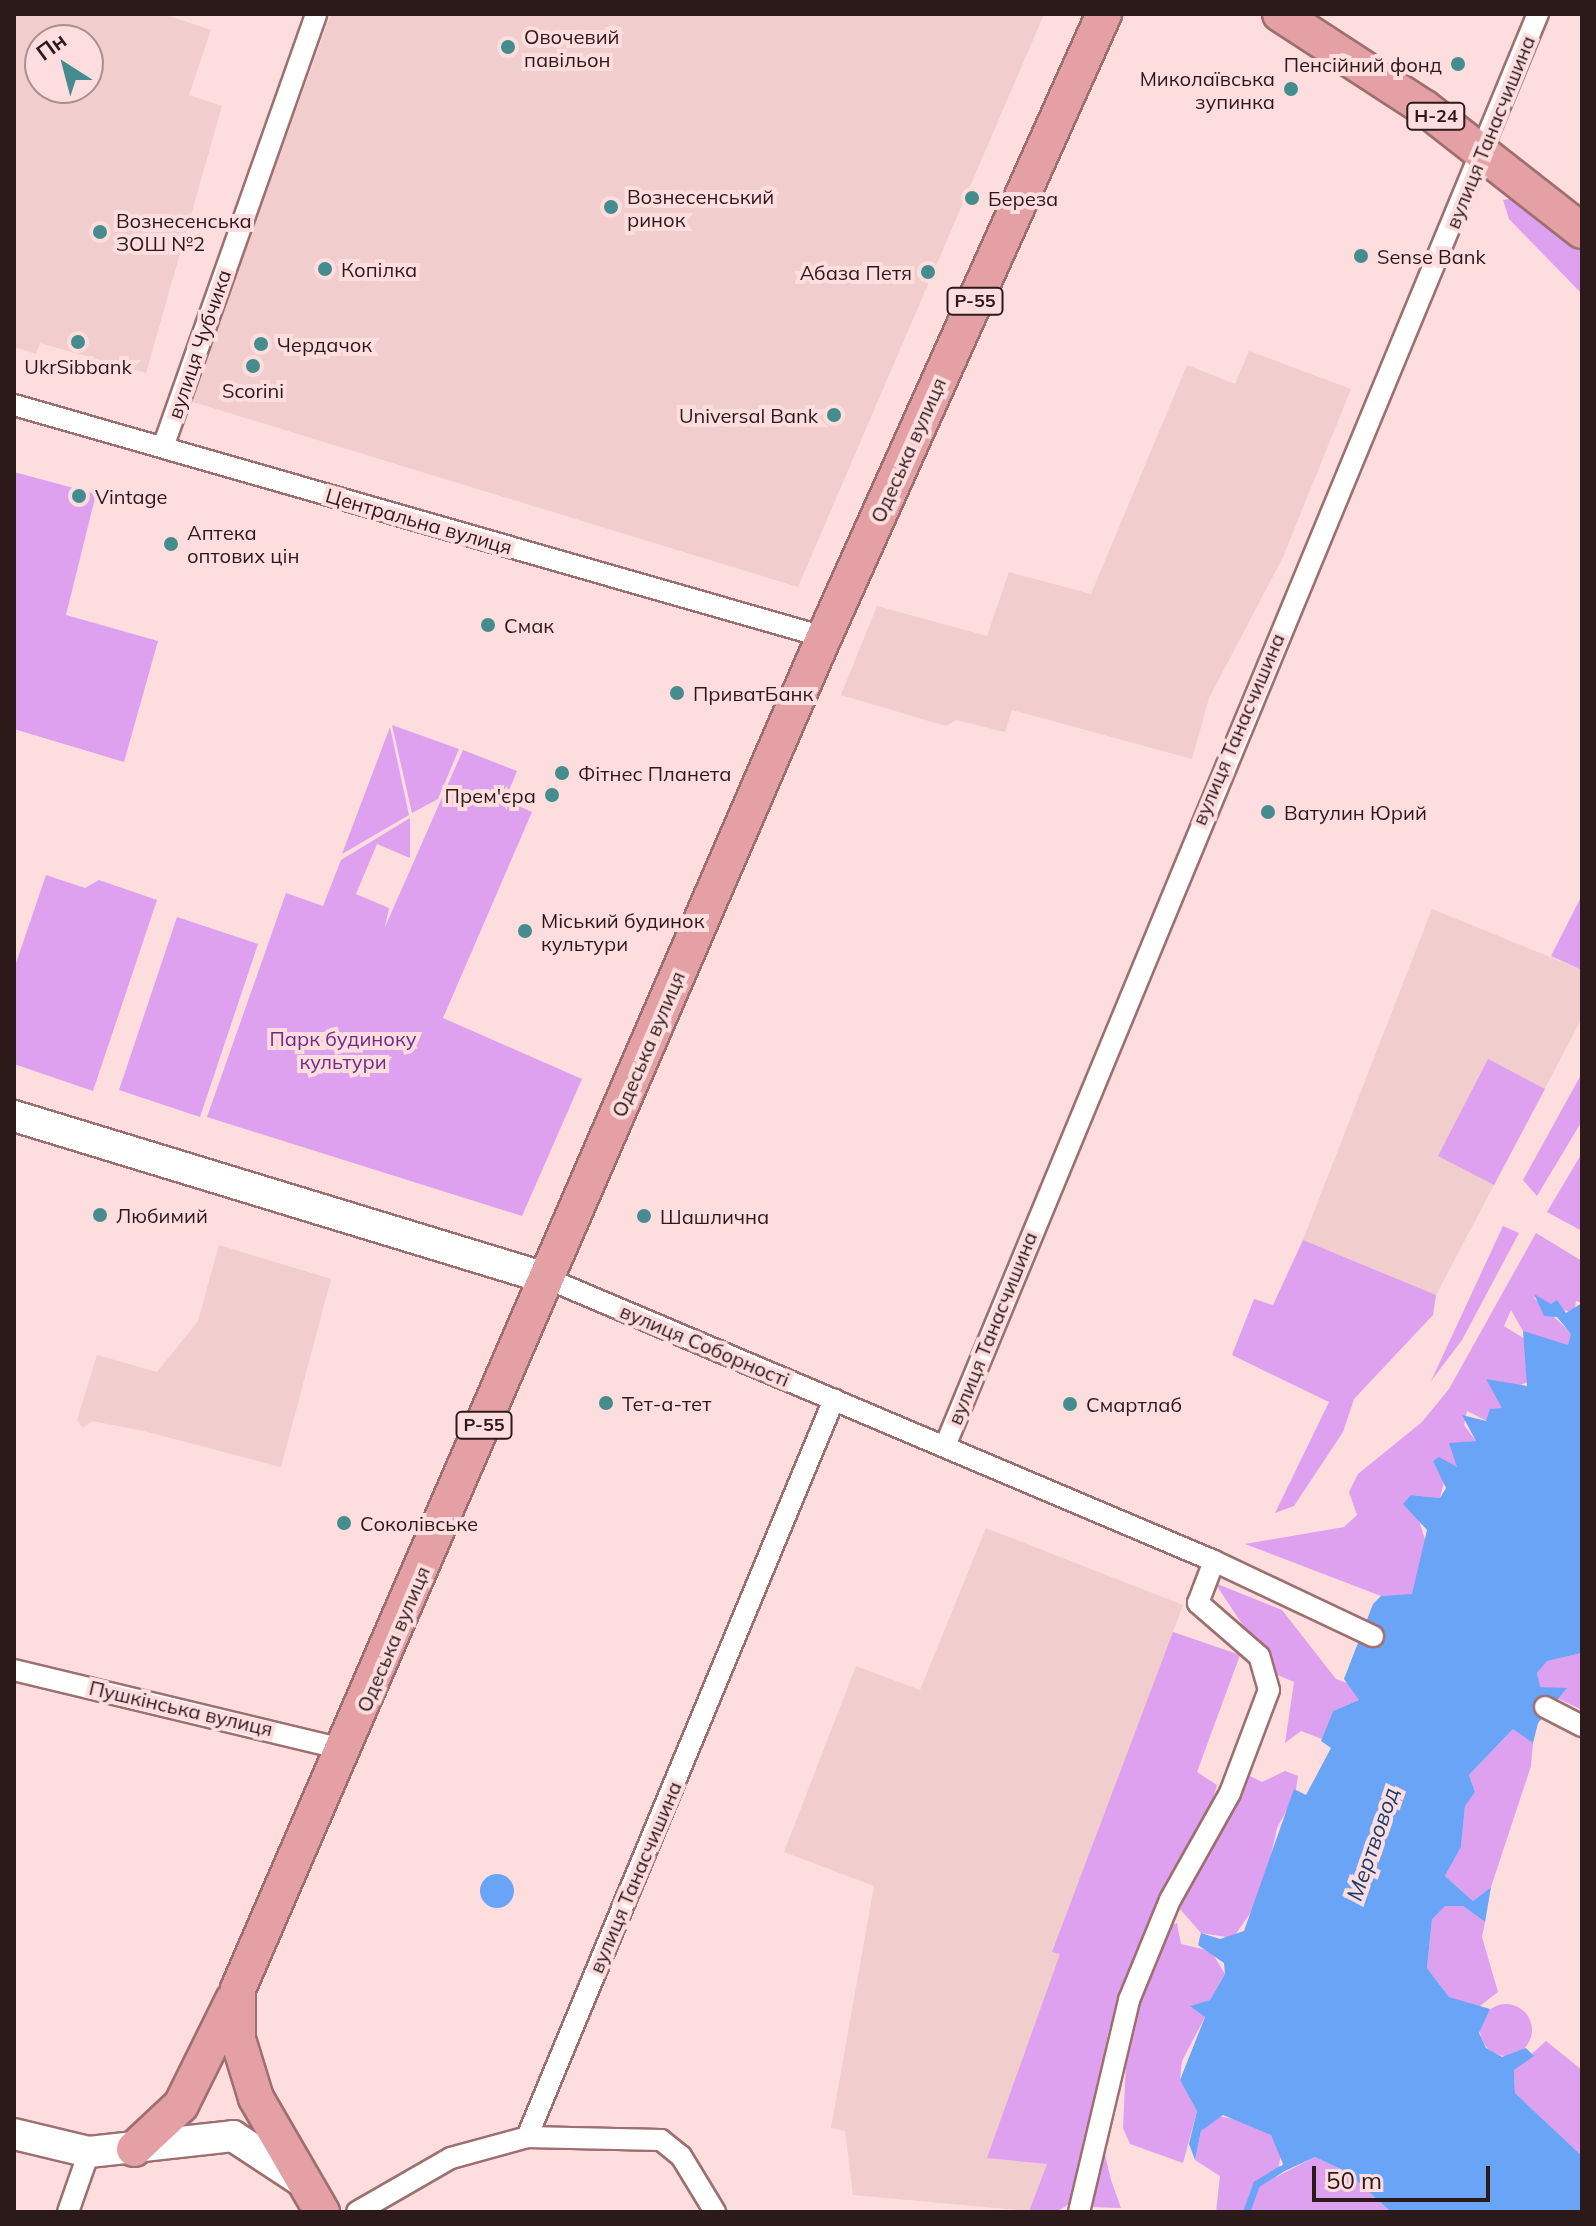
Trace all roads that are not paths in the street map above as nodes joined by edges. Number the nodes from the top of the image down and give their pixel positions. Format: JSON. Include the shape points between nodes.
{"nodes":[{"id":1,"x":316,"y":14,"type":"edge"},
{"id":2,"x":1104,"y":14,"type":"edge"},
{"id":3,"x":1280,"y":14,"type":"edge"},
{"id":4,"x":1538,"y":14,"type":"edge"},
{"id":5,"x":1484,"y":151,"type":"junction"},
{"id":6,"x":1582,"y":231,"type":"edge"},
{"id":7,"x":14,"y":405,"type":"edge"},
{"id":8,"x":163,"y":447,"type":"junction"},
{"id":9,"x":824,"y":637,"type":"junction"},
{"id":10,"x":14,"y":1116,"type":"edge"},
{"id":11,"x":546,"y":1278,"type":"junction"},
{"id":12,"x":834,"y":1399,"type":"junction"},
{"id":13,"x":945,"y":1446,"type":"junction"},
{"id":14,"x":1214,"y":1561,"type":"junction"},
{"id":15,"x":1373,"y":1636,"type":"dead end"},
{"id":16,"x":14,"y":1670,"type":"edge"},
{"id":17,"x":1545,"y":1707,"type":"dead end"},
{"id":18,"x":1582,"y":1726,"type":"edge"},
{"id":19,"x":346,"y":1750,"type":"junction"},
{"id":20,"x":238,"y":1989,"type":"junction"},
{"id":21,"x":14,"y":2134,"type":"edge"},
{"id":22,"x":527,"y":2137,"type":"junction"},
{"id":23,"x":134,"y":2149,"type":"junction"},
{"id":24,"x":89,"y":2152,"type":"junction"},
{"id":25,"x":315,"y":2199,"type":"edge"},
{"id":26,"x":68,"y":2212,"type":"edge"},
{"id":27,"x":357,"y":2212,"type":"edge"},
{"id":28,"x":715,"y":2212,"type":"edge"},
{"id":29,"x":1079,"y":2212,"type":"edge"}],
"edges":[{"from":1,"to":8,"type":"street","name":"вулиця Чубчика"},
{"from":2,"to":9,"type":"main road","name":"Одеська вулиця","number":"Р-55"},
{"from":3,"to":5,"type":"main road","number":"Н-24"},
{"from":4,"to":5,"type":"street","name":"вулиця Танасчишина"},
{"from":5,"to":6,"type":"main road","number":"Н-24"},
{"from":5,"to":13,"type":"street","name":"вулиця Танасчишина"},
{"from":7,"to":8,"type":"street","name":"Центральна вулиця"},
{"from":8,"to":9,"type":"street","name":"Центральна вулиця"},
{"from":9,"to":11,"type":"main road","name":"Одеська вулиця","number":"Р-55"},
{"from":10,"to":11,"type":"main road","name":"вулиця Соборності"},
{"from":11,"to":12,"type":"street","name":"вулиця Соборності"},
{"from":11,"to":19,"type":"main road","name":"Одеська вулиця","number":"Р-55"},
{"from":12,"to":13,"type":"street","name":"вулиця Соборності"},
{"from":12,"to":22,"type":"street","name":"вулиця Танасчишина"},
{"from":13,"to":14,"type":"street","name":"вулиця Соборності"},
{"from":14,"to":15,"type":"street","name":"вулиця Соборності"},
{"from":14,"to":29,"type":"street","via":[[1198,1603],[1259,1656],[1269,1690],[1230,1793],[1170,1900],[1129,2000]]},
{"from":16,"to":19,"type":"street","name":"Пушкінська вулиця"},
{"from":17,"to":18,"type":"street"},
{"from":19,"to":20,"type":"main road","name":"Одеська вулиця","number":"Р-55"},
{"from":20,"to":23,"type":"main road","name":"Одеська вулиця","via":[[181,2105]]},
{"from":20,"to":25,"type":"main road","name":"Одеська вулиця","number":"Р-55","via":[[246,2071]]},
{"from":21,"to":24,"type":"main road"},
{"from":22,"to":27,"type":"street","via":[[451,2158]]},
{"from":22,"to":28,"type":"street","via":[[661,2140],[681,2156]]},
{"from":23,"to":24,"type":"main road"},
{"from":23,"to":25,"type":"main road","via":[[233,2136],[269,2153]]},
{"from":24,"to":26,"type":"street"}]}
